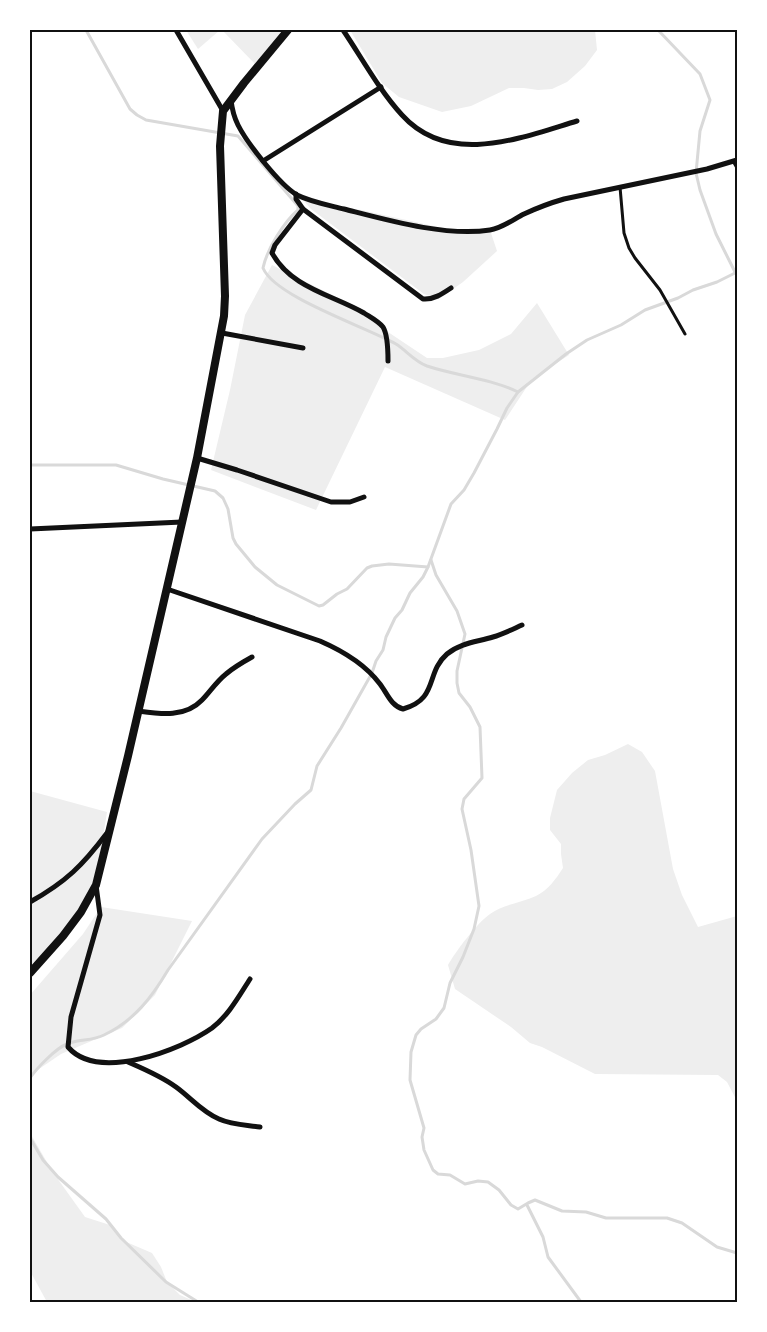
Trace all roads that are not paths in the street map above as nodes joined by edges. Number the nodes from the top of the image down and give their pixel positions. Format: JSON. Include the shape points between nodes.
{"nodes":[{"id":1,"x":176,"y":30,"type":"edge"},
{"id":2,"x":288,"y":30,"type":"edge"},
{"id":3,"x":343,"y":30,"type":"edge"},
{"id":4,"x":381,"y":87,"type":"junction"},
{"id":5,"x":231,"y":100,"type":"junction"},
{"id":6,"x":223,"y":111,"type":"junction"},
{"id":7,"x":577,"y":122,"type":"dead end"},
{"id":8,"x":263,"y":160,"type":"junction"},
{"id":9,"x":735,"y":160,"type":"edge"},
{"id":10,"x":737,"y":168,"type":"edge"},
{"id":11,"x":620,"y":187,"type":"junction"},
{"id":12,"x":296,"y":194,"type":"junction"},
{"id":13,"x":303,"y":209,"type":"junction"},
{"id":14,"x":451,"y":288,"type":"dead end"},
{"id":15,"x":222,"y":333,"type":"junction"},
{"id":16,"x":685,"y":334,"type":"dead end"},
{"id":17,"x":303,"y":348,"type":"dead end"},
{"id":18,"x":388,"y":361,"type":"dead end"},
{"id":19,"x":197,"y":458,"type":"junction"},
{"id":20,"x":364,"y":497,"type":"dead end"},
{"id":21,"x":182,"y":522,"type":"junction"},
{"id":22,"x":30,"y":529,"type":"edge"},
{"id":23,"x":166,"y":589,"type":"junction"},
{"id":24,"x":522,"y":625,"type":"dead end"},
{"id":25,"x":252,"y":657,"type":"dead end"},
{"id":26,"x":138,"y":711,"type":"junction"},
{"id":27,"x":111,"y":828,"type":"junction"},
{"id":28,"x":96,"y":886,"type":"junction"},
{"id":29,"x":30,"y":902,"type":"edge"},
{"id":30,"x":30,"y":973,"type":"edge"},
{"id":31,"x":250,"y":979,"type":"dead end"},
{"id":32,"x":128,"y":1062,"type":"junction"},
{"id":33,"x":260,"y":1126,"type":"dead end"}],
"edges":[{"from":1,"to":6,"type":"street"},
{"from":2,"to":5,"type":"street"},
{"from":3,"to":4,"type":"street"},
{"from":4,"to":7,"type":"street","via":[[413,126],[426,135],[456,144],[508,141]]},
{"from":4,"to":8,"type":"street"},
{"from":5,"to":6,"type":"street"},
{"from":5,"to":8,"type":"street","via":[[239,127]]},
{"from":6,"to":15,"type":"street","via":[[220,146],[225,296]]},
{"from":8,"to":12,"type":"street"},
{"from":9,"to":10,"type":"lane"},
{"from":9,"to":11,"type":"street"},
{"from":11,"to":12,"type":"street","via":[[543,205],[493,229],[476,231],[453,231],[393,221]]},
{"from":11,"to":16,"type":"lane","via":[[624,233],[629,248],[660,290]]},
{"from":12,"to":13,"type":"street"},
{"from":13,"to":14,"type":"street","via":[[423,299]]},
{"from":13,"to":18,"type":"street","via":[[275,245],[274,257],[302,283],[382,326]]},
{"from":15,"to":17,"type":"street"},
{"from":15,"to":19,"type":"street"},
{"from":19,"to":20,"type":"street","via":[[331,502],[350,502]]},
{"from":19,"to":21,"type":"street"},
{"from":21,"to":22,"type":"street"},
{"from":21,"to":23,"type":"street"},
{"from":23,"to":24,"type":"street","via":[[338,648],[363,666],[396,707],[403,709],[422,700],[442,660],[453,650]]},
{"from":23,"to":26,"type":"street"},
{"from":25,"to":26,"type":"street","via":[[226,674],[191,709],[168,714]]},
{"from":26,"to":27,"type":"street"},
{"from":27,"to":28,"type":"street"},
{"from":27,"to":29,"type":"street","via":[[77,870]]},
{"from":28,"to":30,"type":"street","via":[[64,936]]},
{"from":28,"to":32,"type":"street","via":[[100,914],[71,1017],[68,1047],[79,1057],[90,1060]]},
{"from":31,"to":32,"type":"street","via":[[227,1013],[212,1027],[169,1050]]},
{"from":32,"to":33,"type":"street","via":[[157,1075],[212,1116],[237,1124]]}]}
